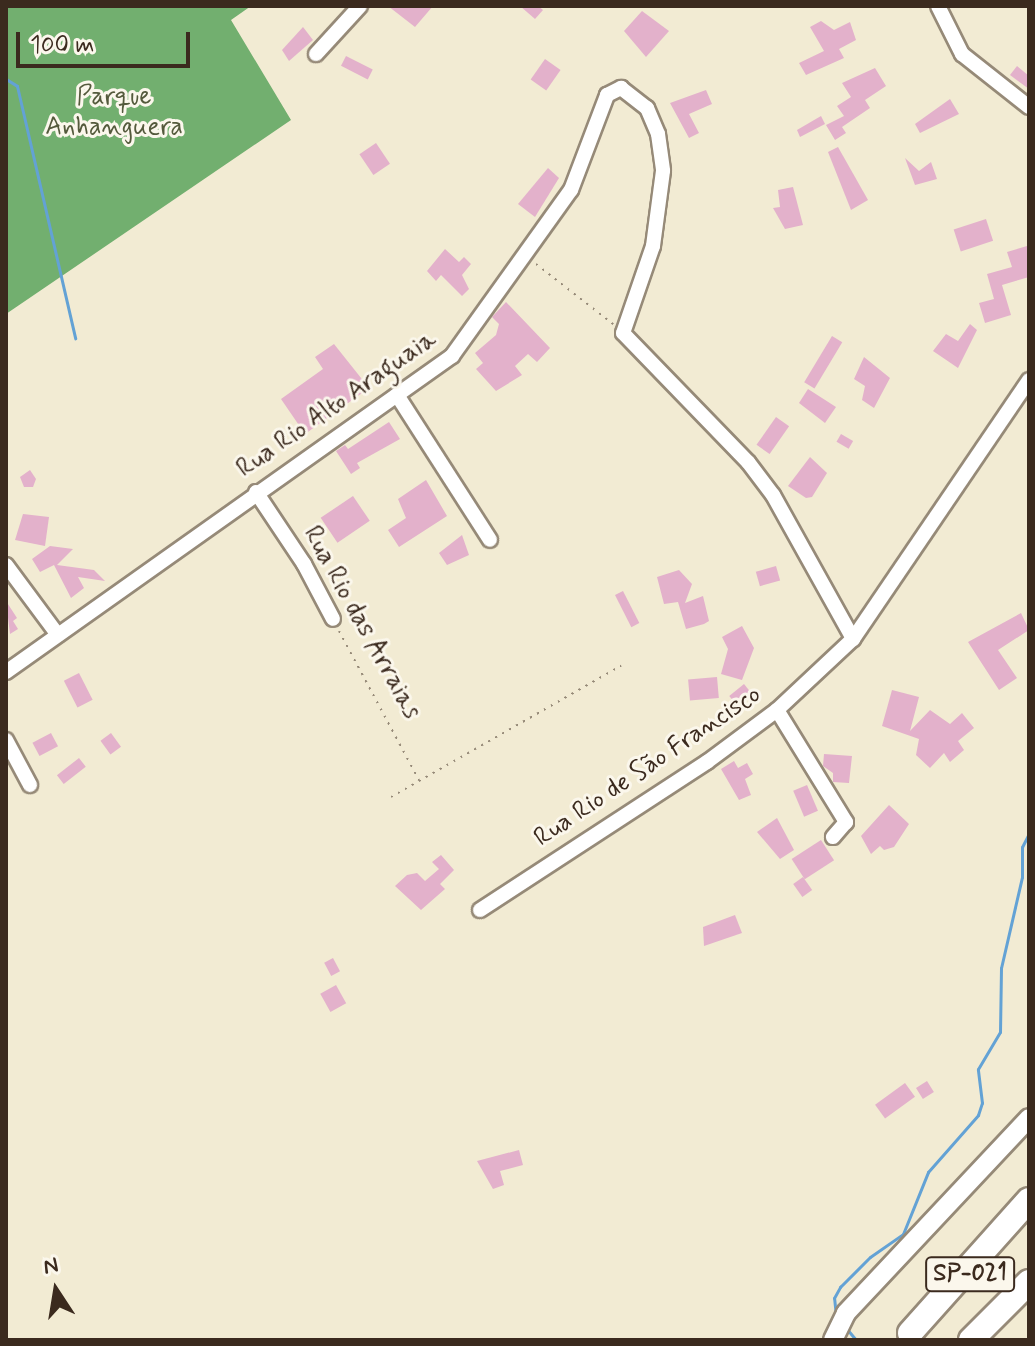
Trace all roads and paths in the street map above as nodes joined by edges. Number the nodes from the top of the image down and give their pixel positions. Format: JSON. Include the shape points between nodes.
{"nodes":[{"id":1,"x":360,"y":6,"type":"edge"},
{"id":2,"x":938,"y":6,"type":"edge"},
{"id":3,"x":316,"y":54,"type":"dead end"},
{"id":4,"x":1029,"y":107,"type":"edge"},
{"id":5,"x":526,"y":256,"type":"junction"},
{"id":6,"x":623,"y":333,"type":"junction"},
{"id":7,"x":1029,"y":380,"type":"edge"},
{"id":8,"x":397,"y":395,"type":"junction"},
{"id":9,"x":256,"y":492,"type":"junction"},
{"id":10,"x":490,"y":540,"type":"dead end"},
{"id":11,"x":6,"y":565,"type":"edge"},
{"id":12,"x":333,"y":619,"type":"joint"},
{"id":13,"x":58,"y":635,"type":"junction"},
{"id":14,"x":853,"y":639,"type":"junction"},
{"id":15,"x":621,"y":666,"type":"dead end"},
{"id":16,"x":6,"y":672,"type":"edge"},
{"id":17,"x":777,"y":710,"type":"junction"},
{"id":18,"x":6,"y":740,"type":"edge"},
{"id":19,"x":419,"y":780,"type":"junction"},
{"id":20,"x":30,"y":785,"type":"dead end"},
{"id":21,"x":391,"y":797,"type":"dead end"},
{"id":22,"x":833,"y":837,"type":"dead end"},
{"id":23,"x":480,"y":910,"type":"dead end"},
{"id":24,"x":1029,"y":1118,"type":"edge"},
{"id":25,"x":1029,"y":1200,"type":"edge"},
{"id":26,"x":1029,"y":1215,"type":"edge"},
{"id":27,"x":1029,"y":1282,"type":"edge"},
{"id":28,"x":907,"y":1337,"type":"edge"},
{"id":29,"x":833,"y":1340,"type":"edge"},
{"id":30,"x":971,"y":1340,"type":"edge"}],
"edges":[{"from":1,"to":3,"type":"street"},
{"from":2,"to":4,"type":"street","via":[[962,54]]},
{"from":5,"to":6,"type":"path"},
{"from":5,"to":6,"type":"street","name":"Rua Rio Alto Araguaia","via":[[571,190],[607,95],[616,89],[630,91],[654,124],[663,171],[653,246]]},
{"from":5,"to":8,"type":"street","name":"Rua Rio Alto Araguaia","via":[[452,356]]},
{"from":6,"to":14,"type":"street","via":[[756,473]]},
{"from":7,"to":14,"type":"street","name":"Rua Rio de São Francisco"},
{"from":8,"to":9,"type":"street","name":"Rua Rio Alto Araguaia"},
{"from":8,"to":10,"type":"street"},
{"from":9,"to":12,"type":"street","name":"Rua Rio das Arraias"},
{"from":9,"to":13,"type":"street","name":"Rua Rio Alto Araguaia"},
{"from":11,"to":13,"type":"street"},
{"from":12,"to":19,"type":"path","name":"Rua Rio das Arraias"},
{"from":13,"to":16,"type":"street","name":"Rua Rio Alto Araguaia"},
{"from":14,"to":17,"type":"street","name":"Rua Rio de São Francisco"},
{"from":15,"to":19,"type":"path"},
{"from":17,"to":22,"type":"street","via":[[846,822]]},
{"from":17,"to":23,"type":"street","name":"Rua Rio de São Francisco"},
{"from":18,"to":20,"type":"street"},
{"from":19,"to":21,"type":"path"},
{"from":24,"to":29,"type":"main road","via":[[846,1313]]},
{"from":25,"to":28,"type":"highway"},
{"from":26,"to":28,"type":"highway","number":"SP-021"},
{"from":27,"to":30,"type":"highway","number":"SP-021"}]}
